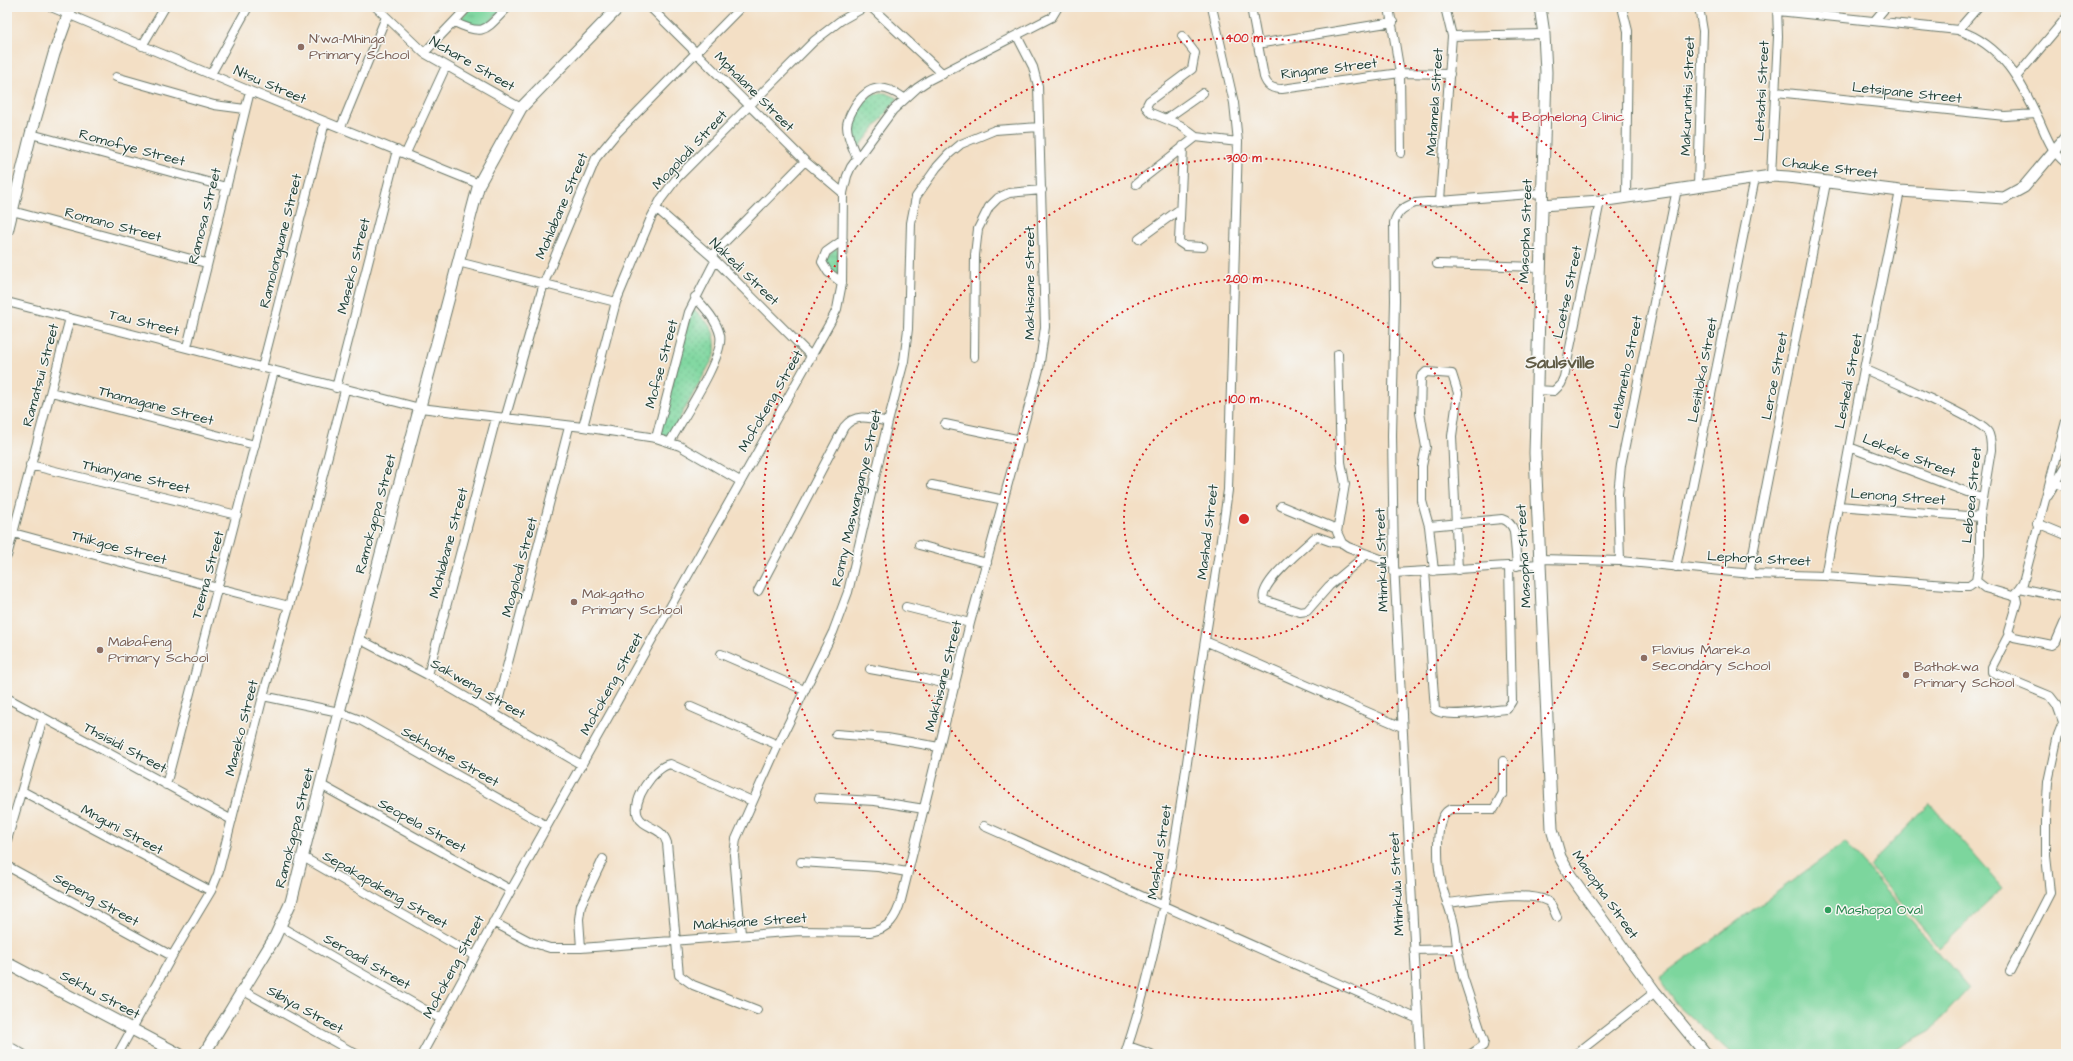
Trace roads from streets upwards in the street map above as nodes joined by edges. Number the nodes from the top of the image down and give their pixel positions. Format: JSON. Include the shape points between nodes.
{"nodes":[{"id":1,"x":51,"y":7,"type":"edge"},
{"id":2,"x":165,"y":7,"type":"edge"},
{"id":3,"x":248,"y":7,"type":"edge"},
{"id":4,"x":376,"y":7,"type":"edge"},
{"id":5,"x":468,"y":7,"type":"edge"},
{"id":6,"x":508,"y":7,"type":"edge"},
{"id":7,"x":619,"y":7,"type":"edge"},
{"id":8,"x":650,"y":7,"type":"edge"},
{"id":9,"x":740,"y":7,"type":"edge"},
{"id":10,"x":865,"y":7,"type":"edge"},
{"id":11,"x":871,"y":7,"type":"edge"},
{"id":12,"x":1212,"y":7,"type":"edge"},
{"id":13,"x":1251,"y":7,"type":"edge"},
{"id":14,"x":1389,"y":7,"type":"edge"},
{"id":15,"x":1445,"y":7,"type":"edge"},
{"id":16,"x":1540,"y":7,"type":"edge"},
{"id":17,"x":1622,"y":7,"type":"edge"},
{"id":18,"x":1699,"y":7,"type":"edge"},
{"id":19,"x":1886,"y":7,"type":"edge"},
{"id":20,"x":1978,"y":7,"type":"edge"},
{"id":21,"x":1057,"y":9,"type":"edge"},
{"id":22,"x":1777,"y":9,"type":"edge"},
{"id":23,"x":69,"y":11,"type":"edge"},
{"id":24,"x":386,"y":18,"type":"junction"},
{"id":25,"x":2066,"y":18,"type":"edge"},
{"id":26,"x":1875,"y":20,"type":"junction"},
{"id":27,"x":454,"y":22,"type":"junction"},
{"id":28,"x":1392,"y":22,"type":"junction"},
{"id":29,"x":1958,"y":30,"type":"junction"},
{"id":30,"x":1544,"y":34,"type":"junction"},
{"id":31,"x":1017,"y":36,"type":"junction"},
{"id":32,"x":1182,"y":36,"type":"dead end"},
{"id":33,"x":1452,"y":36,"type":"junction"},
{"id":34,"x":1257,"y":44,"type":"junction"},
{"id":35,"x":142,"y":46,"type":"junction"},
{"id":36,"x":424,"y":52,"type":"junction"},
{"id":37,"x":696,"y":53,"type":"junction"},
{"id":38,"x":446,"y":66,"type":"junction"},
{"id":39,"x":1400,"y":73,"type":"junction"},
{"id":40,"x":210,"y":74,"type":"junction"},
{"id":41,"x":943,"y":74,"type":"junction"},
{"id":42,"x":1450,"y":74,"type":"junction"},
{"id":43,"x":2017,"y":76,"type":"junction"},
{"id":44,"x":116,"y":77,"type":"dead end"},
{"id":45,"x":250,"y":91,"type":"junction"},
{"id":46,"x":1776,"y":92,"type":"junction"},
{"id":47,"x":1203,"y":93,"type":"dead end"},
{"id":48,"x":904,"y":98,"type":"junction"},
{"id":49,"x":750,"y":106,"type":"junction"},
{"id":50,"x":521,"y":108,"type":"junction"},
{"id":51,"x":245,"y":109,"type":"junction"},
{"id":52,"x":2036,"y":114,"type":"junction"},
{"id":53,"x":1166,"y":119,"type":"junction"},
{"id":54,"x":325,"y":122,"type":"junction"},
{"id":55,"x":1039,"y":126,"type":"junction"},
{"id":56,"x":341,"y":128,"type":"junction"},
{"id":57,"x":31,"y":134,"type":"junction"},
{"id":58,"x":1196,"y":137,"type":"junction"},
{"id":59,"x":2066,"y":137,"type":"edge"},
{"id":60,"x":1238,"y":142,"type":"junction"},
{"id":61,"x":1183,"y":146,"type":"junction"},
{"id":62,"x":396,"y":150,"type":"junction"},
{"id":63,"x":2054,"y":152,"type":"junction"},
{"id":64,"x":406,"y":153,"type":"junction"},
{"id":65,"x":1401,"y":153,"type":"dead end"},
{"id":66,"x":857,"y":158,"type":"junction"},
{"id":67,"x":806,"y":161,"type":"junction"},
{"id":68,"x":2066,"y":163,"type":"edge"},
{"id":69,"x":1772,"y":176,"type":"junction"},
{"id":70,"x":1755,"y":178,"type":"junction"},
{"id":71,"x":1826,"y":183,"type":"junction"},
{"id":72,"x":479,"y":184,"type":"junction"},
{"id":73,"x":1136,"y":184,"type":"dead end"},
{"id":74,"x":1698,"y":186,"type":"junction"},
{"id":75,"x":226,"y":187,"type":"junction"},
{"id":76,"x":1677,"y":189,"type":"junction"},
{"id":77,"x":1042,"y":190,"type":"junction"},
{"id":78,"x":843,"y":192,"type":"junction"},
{"id":79,"x":1900,"y":192,"type":"junction"},
{"id":80,"x":1542,"y":193,"type":"junction"},
{"id":81,"x":1626,"y":196,"type":"junction"},
{"id":82,"x":1440,"y":200,"type":"junction"},
{"id":83,"x":1600,"y":201,"type":"junction"},
{"id":84,"x":1542,"y":205,"type":"junction"},
{"id":85,"x":656,"y":208,"type":"junction"},
{"id":86,"x":1180,"y":209,"type":"junction"},
{"id":87,"x":12,"y":211,"type":"junction"},
{"id":88,"x":8,"y":225,"type":"edge"},
{"id":89,"x":1139,"y":239,"type":"dead end"},
{"id":90,"x":843,"y":240,"type":"junction"},
{"id":91,"x":1202,"y":248,"type":"dead end"},
{"id":92,"x":713,"y":258,"type":"junction"},
{"id":93,"x":458,"y":262,"type":"junction"},
{"id":94,"x":206,"y":264,"type":"junction"},
{"id":95,"x":1437,"y":264,"type":"dead end"},
{"id":96,"x":1540,"y":267,"type":"junction"},
{"id":97,"x":544,"y":283,"type":"junction"},
{"id":98,"x":842,"y":283,"type":"junction"},
{"id":99,"x":695,"y":297,"type":"junction"},
{"id":100,"x":7,"y":302,"type":"edge"},
{"id":101,"x":616,"y":302,"type":"junction"},
{"id":102,"x":70,"y":318,"type":"junction"},
{"id":103,"x":187,"y":347,"type":"junction"},
{"id":104,"x":1338,"y":354,"type":"dead end"},
{"id":105,"x":812,"y":357,"type":"junction"},
{"id":106,"x":974,"y":357,"type":"dead end"},
{"id":107,"x":262,"y":368,"type":"junction"},
{"id":108,"x":1864,"y":369,"type":"junction"},
{"id":109,"x":274,"y":371,"type":"junction"},
{"id":110,"x":336,"y":388,"type":"junction"},
{"id":111,"x":345,"y":390,"type":"junction"},
{"id":112,"x":1536,"y":390,"type":"junction"},
{"id":113,"x":51,"y":392,"type":"junction"},
{"id":114,"x":420,"y":408,"type":"junction"},
{"id":115,"x":496,"y":418,"type":"junction"},
{"id":116,"x":505,"y":419,"type":"junction"},
{"id":117,"x":888,"y":422,"type":"junction"},
{"id":118,"x":2066,"y":422,"type":"edge"},
{"id":119,"x":945,"y":424,"type":"dead end"},
{"id":120,"x":570,"y":427,"type":"junction"},
{"id":121,"x":583,"y":427,"type":"junction"},
{"id":122,"x":656,"y":438,"type":"junction"},
{"id":123,"x":1021,"y":440,"type":"junction"},
{"id":124,"x":670,"y":442,"type":"junction"},
{"id":125,"x":255,"y":446,"type":"junction"},
{"id":126,"x":1849,"y":447,"type":"junction"},
{"id":127,"x":30,"y":465,"type":"junction"},
{"id":128,"x":2066,"y":466,"type":"edge"},
{"id":129,"x":740,"y":481,"type":"junction"},
{"id":130,"x":2056,"y":483,"type":"junction"},
{"id":131,"x":932,"y":485,"type":"dead end"},
{"id":132,"x":2066,"y":487,"type":"edge"},
{"id":133,"x":1983,"y":498,"type":"junction"},
{"id":134,"x":1004,"y":500,"type":"junction"},
{"id":135,"x":2043,"y":504,"type":"junction"},
{"id":136,"x":1282,"y":506,"type":"dead end"},
{"id":137,"x":1838,"y":506,"type":"junction"},
{"id":138,"x":237,"y":515,"type":"junction"},
{"id":139,"x":1980,"y":517,"type":"junction"},
{"id":140,"x":2037,"y":523,"type":"junction"},
{"id":141,"x":1457,"y":524,"type":"junction"},
{"id":142,"x":1430,"y":526,"type":"junction"},
{"id":143,"x":1337,"y":529,"type":"junction"},
{"id":144,"x":13,"y":533,"type":"junction"},
{"id":145,"x":2066,"y":535,"type":"edge"},
{"id":146,"x":1342,"y":543,"type":"junction"},
{"id":147,"x":919,"y":546,"type":"dead end"},
{"id":148,"x":1367,"y":554,"type":"junction"},
{"id":149,"x":7,"y":556,"type":"edge"},
{"id":150,"x":1620,"y":561,"type":"junction"},
{"id":151,"x":1540,"y":562,"type":"junction"},
{"id":152,"x":987,"y":563,"type":"junction"},
{"id":153,"x":1513,"y":567,"type":"junction"},
{"id":154,"x":1676,"y":567,"type":"junction"},
{"id":155,"x":1394,"y":568,"type":"junction"},
{"id":156,"x":1458,"y":570,"type":"junction"},
{"id":157,"x":1429,"y":571,"type":"junction"},
{"id":158,"x":1748,"y":574,"type":"junction"},
{"id":159,"x":1825,"y":576,"type":"junction"},
{"id":160,"x":1976,"y":581,"type":"junction"},
{"id":161,"x":218,"y":588,"type":"junction"},
{"id":162,"x":2020,"y":588,"type":"junction"},
{"id":163,"x":758,"y":591,"type":"dead end"},
{"id":164,"x":2014,"y":596,"type":"junction"},
{"id":165,"x":2066,"y":598,"type":"edge"},
{"id":166,"x":289,"y":606,"type":"junction"},
{"id":167,"x":906,"y":607,"type":"dead end"},
{"id":168,"x":2066,"y":619,"type":"edge"},
{"id":169,"x":970,"y":623,"type":"junction"},
{"id":170,"x":2008,"y":634,"type":"junction"},
{"id":171,"x":359,"y":639,"type":"junction"},
{"id":172,"x":1205,"y":641,"type":"junction"},
{"id":173,"x":721,"y":654,"type":"dead end"},
{"id":174,"x":870,"y":669,"type":"dead end"},
{"id":175,"x":428,"y":675,"type":"junction"},
{"id":176,"x":955,"y":686,"type":"junction"},
{"id":177,"x":804,"y":690,"type":"junction"},
{"id":178,"x":263,"y":696,"type":"junction"},
{"id":179,"x":7,"y":698,"type":"edge"},
{"id":180,"x":691,"y":707,"type":"dead end"},
{"id":181,"x":339,"y":712,"type":"junction"},
{"id":182,"x":495,"y":713,"type":"junction"},
{"id":183,"x":43,"y":718,"type":"junction"},
{"id":184,"x":2064,"y":718,"type":"edge"},
{"id":185,"x":1402,"y":727,"type":"junction"},
{"id":186,"x":836,"y":734,"type":"dead end"},
{"id":187,"x":2062,"y":736,"type":"edge"},
{"id":188,"x":778,"y":745,"type":"junction"},
{"id":189,"x":939,"y":747,"type":"junction"},
{"id":190,"x":1503,"y":761,"type":"dead end"},
{"id":191,"x":582,"y":764,"type":"junction"},
{"id":192,"x":166,"y":785,"type":"junction"},
{"id":193,"x":321,"y":785,"type":"junction"},
{"id":194,"x":22,"y":791,"type":"junction"},
{"id":195,"x":819,"y":798,"type":"dead end"},
{"id":196,"x":752,"y":801,"type":"junction"},
{"id":197,"x":924,"y":809,"type":"junction"},
{"id":198,"x":232,"y":820,"type":"junction"},
{"id":199,"x":547,"y":826,"type":"junction"},
{"id":200,"x":984,"y":826,"type":"dead end"},
{"id":201,"x":7,"y":840,"type":"edge"},
{"id":202,"x":303,"y":857,"type":"junction"},
{"id":203,"x":603,"y":859,"type":"dead end"},
{"id":204,"x":801,"y":862,"type":"dead end"},
{"id":205,"x":7,"y":866,"type":"edge"},
{"id":206,"x":907,"y":872,"type":"junction"},
{"id":207,"x":511,"y":890,"type":"junction"},
{"id":208,"x":211,"y":891,"type":"junction"},
{"id":209,"x":1447,"y":903,"type":"junction"},
{"id":210,"x":1165,"y":906,"type":"junction"},
{"id":211,"x":1557,"y":917,"type":"dead end"},
{"id":212,"x":493,"y":922,"type":"junction"},
{"id":213,"x":281,"y":927,"type":"junction"},
{"id":214,"x":741,"y":934,"type":"junction"},
{"id":215,"x":675,"y":940,"type":"junction"},
{"id":216,"x":1457,"y":947,"type":"junction"},
{"id":217,"x":581,"y":948,"type":"junction"},
{"id":218,"x":1414,"y":950,"type":"junction"},
{"id":219,"x":172,"y":956,"type":"junction"},
{"id":220,"x":475,"y":956,"type":"junction"},
{"id":221,"x":7,"y":963,"type":"edge"},
{"id":222,"x":2010,"y":972,"type":"dead end"},
{"id":223,"x":242,"y":990,"type":"junction"},
{"id":224,"x":1655,"y":992,"type":"junction"},
{"id":225,"x":757,"y":1010,"type":"dead end"},
{"id":226,"x":441,"y":1019,"type":"junction"},
{"id":227,"x":1418,"y":1019,"type":"junction"},
{"id":228,"x":132,"y":1028,"type":"junction"},
{"id":229,"x":7,"y":1045,"type":"edge"},
{"id":230,"x":1128,"y":1046,"type":"junction"},
{"id":231,"x":23,"y":1054,"type":"edge"},
{"id":232,"x":118,"y":1054,"type":"edge"},
{"id":233,"x":179,"y":1054,"type":"edge"},
{"id":234,"x":204,"y":1054,"type":"edge"},
{"id":235,"x":356,"y":1054,"type":"edge"},
{"id":236,"x":422,"y":1054,"type":"edge"},
{"id":237,"x":1125,"y":1054,"type":"edge"},
{"id":238,"x":1150,"y":1054,"type":"edge"},
{"id":239,"x":1420,"y":1054,"type":"edge"},
{"id":240,"x":1471,"y":1054,"type":"edge"},
{"id":241,"x":1576,"y":1054,"type":"edge"},
{"id":242,"x":1706,"y":1054,"type":"edge"}],
"edges":[{"from":1,"to":23,"type":"street","name":"Ntsu Street"},
{"from":2,"to":35,"type":"street"},
{"from":3,"to":40,"type":"street"},
{"from":4,"to":24,"type":"street","name":"Nchare Street"},
{"from":5,"to":27,"type":"street"},
{"from":6,"to":27,"type":"street","via":[[489,26],[480,31]]},
{"from":7,"to":50,"type":"street","name":"Ramokgopa Street"},
{"from":8,"to":37,"type":"street","name":"Mphalane Street"},
{"from":9,"to":37,"type":"street","name":"Mohlabane Street"},
{"from":10,"to":49,"type":"street","name":"Mogolodi Street","via":[[826,31]]},
{"from":11,"to":41,"type":"street"},
{"from":12,"to":60,"type":"street","name":"Mashad Street","via":[[1234,103]]},
{"from":13,"to":34,"type":"street","name":"Ringane Street"},
{"from":14,"to":28,"type":"street"},
{"from":15,"to":33,"type":"street","name":"Matamela Street"},
{"from":16,"to":30,"type":"street","name":"Masopha Street"},
{"from":17,"to":81,"type":"street","via":[[1628,31]]},
{"from":18,"to":74,"type":"street","name":"Makuruntsi Street","via":[[1703,31]]},
{"from":19,"to":26,"type":"street"},
{"from":20,"to":29,"type":"street"},
{"from":21,"to":31,"type":"street","name":"Mofokeng Street","via":[[1052,17]]},
{"from":22,"to":26,"type":"street"},
{"from":22,"to":46,"type":"street","name":"Letsatsi Street"},
{"from":23,"to":35,"type":"street","name":"Ntsu Street"},
{"from":23,"to":57,"type":"street"},
{"from":24,"to":36,"type":"street","name":"Nchare Street"},
{"from":24,"to":56,"type":"street"},
{"from":25,"to":43,"type":"street"},
{"from":26,"to":29,"type":"street"},
{"from":27,"to":36,"type":"street"},
{"from":28,"to":34,"type":"street"},
{"from":28,"to":39,"type":"street"},
{"from":29,"to":43,"type":"street","via":[[1979,40],[1999,56]]},
{"from":30,"to":33,"type":"street"},
{"from":30,"to":80,"type":"street","name":"Masopha Street","via":[[1546,72]]},
{"from":31,"to":41,"type":"street","name":"Mofokeng Street"},
{"from":31,"to":55,"type":"street","name":"Makhisane Street","via":[[1027,53],[1036,78]]},
{"from":32,"to":53,"type":"street","via":[[1195,53],[1192,69],[1146,105],[1151,113]]},
{"from":33,"to":42,"type":"street","name":"Matamela Street"},
{"from":34,"to":39,"type":"street","name":"Ringane Street","via":[[1266,80],[1268,85],[1274,88]]},
{"from":35,"to":40,"type":"street","name":"Ntsu Street"},
{"from":36,"to":38,"type":"street","name":"Nchare Street"},
{"from":37,"to":49,"type":"street","name":"Mphalane Street"},
{"from":37,"to":97,"type":"street","name":"Mohlabane Street","via":[[615,135],[596,158]]},
{"from":38,"to":50,"type":"street","name":"Nchare Street"},
{"from":38,"to":64,"type":"street"},
{"from":39,"to":42,"type":"street","name":"Ringane Street"},
{"from":39,"to":65,"type":"street"},
{"from":40,"to":45,"type":"street","name":"Ntsu Street"},
{"from":41,"to":48,"type":"street","name":"Mofokeng Street","via":[[929,80]]},
{"from":42,"to":82,"type":"street","name":"Matamela Street"},
{"from":43,"to":52,"type":"street"},
{"from":44,"to":51,"type":"street","via":[[206,103]]},
{"from":45,"to":51,"type":"street","name":"Ramosa Street"},
{"from":45,"to":54,"type":"street","name":"Ntsu Street"},
{"from":46,"to":52,"type":"street","name":"Letsipane Street","via":[[2005,116]]},
{"from":46,"to":69,"type":"street","name":"Letsatsi Street"},
{"from":47,"to":53,"type":"street"},
{"from":48,"to":66,"type":"street","name":"Mofokeng Street"},
{"from":48,"to":66,"type":"street","via":[[890,89],[876,88],[859,101],[847,124],[849,140]]},
{"from":49,"to":67,"type":"street","name":"Mphalane Street"},
{"from":49,"to":85,"type":"street","name":"Mogolodi Street","via":[[677,178]]},
{"from":50,"to":72,"type":"street","name":"Ramokgopa Street"},
{"from":51,"to":75,"type":"street","name":"Ramosa Street"},
{"from":52,"to":63,"type":"street"},
{"from":53,"to":58,"type":"street","via":[[1180,125]]},
{"from":54,"to":56,"type":"street","name":"Ntsu Street"},
{"from":54,"to":107,"type":"street","name":"Ramolonguane Street"},
{"from":55,"to":77,"type":"street","name":"Makhisane Street"},
{"from":55,"to":117,"type":"street","name":"Ronny Maswanganye Street","via":[[995,130],[961,144],[937,167],[916,197],[911,223],[907,344]]},
{"from":56,"to":62,"type":"street","name":"Ntsu Street"},
{"from":57,"to":75,"type":"street","name":"Romofye Street"},
{"from":57,"to":87,"type":"street"},
{"from":58,"to":60,"type":"street"},
{"from":58,"to":61,"type":"street"},
{"from":59,"to":63,"type":"street","name":"Chauke Street"},
{"from":60,"to":172,"type":"street","name":"Mashad Street","via":[[1228,490],[1222,543]]},
{"from":61,"to":73,"type":"street"},
{"from":61,"to":86,"type":"street"},
{"from":62,"to":64,"type":"street","name":"Ntsu Street"},
{"from":62,"to":110,"type":"street","name":"Maseko Street"},
{"from":63,"to":68,"type":"street"},
{"from":63,"to":79,"type":"street","name":"Chauke Street","via":[[2024,187],[2004,198]]},
{"from":64,"to":72,"type":"street","name":"Ntsu Street"},
{"from":66,"to":78,"type":"street","name":"Mofokeng Street","via":[[847,176]]},
{"from":67,"to":78,"type":"street","name":"Mphalane Street"},
{"from":67,"to":92,"type":"street","name":"Mofse Street"},
{"from":69,"to":70,"type":"street","name":"Chauke Street"},
{"from":69,"to":71,"type":"street","name":"Chauke Street"},
{"from":70,"to":74,"type":"street","name":"Chauke Street"},
{"from":70,"to":154,"type":"street","name":"Lesitloka Street"},
{"from":71,"to":79,"type":"street","name":"Chauke Street"},
{"from":71,"to":158,"type":"street","name":"Leroe Street"},
{"from":72,"to":93,"type":"street","name":"Ramokgopa Street"},
{"from":74,"to":76,"type":"street","name":"Chauke Street"},
{"from":75,"to":94,"type":"street","name":"Ramosa Street"},
{"from":76,"to":81,"type":"street","name":"Chauke Street"},
{"from":76,"to":150,"type":"street","name":"Letlametlo Street","via":[[1621,465],[1618,494]]},
{"from":77,"to":106,"type":"street","via":[[1009,193],[998,198],[989,207],[980,223],[975,255]]},
{"from":77,"to":123,"type":"street","name":"Makhisane Street","via":[[1046,327],[1040,369]]},
{"from":78,"to":90,"type":"street","name":"Mofokeng Street"},
{"from":79,"to":108,"type":"street","name":"Leshedi Street"},
{"from":80,"to":82,"type":"street","name":"Mtimkulu Street"},
{"from":80,"to":84,"type":"street","name":"Masopha Street"},
{"from":81,"to":83,"type":"street","name":"Chauke Street"},
{"from":82,"to":155,"type":"street","name":"Mtimkulu Street","via":[[1408,205],[1398,212],[1394,223]]},
{"from":83,"to":84,"type":"street","name":"Chauke Street"},
{"from":83,"to":112,"type":"street","name":"Loetse Street","via":[[1564,377],[1554,391]]},
{"from":84,"to":96,"type":"street","name":"Masopha Street"},
{"from":85,"to":92,"type":"street","name":"Nakedi Street"},
{"from":85,"to":101,"type":"street","name":"Mogolodi Street"},
{"from":86,"to":89,"type":"street"},
{"from":86,"to":91,"type":"street","via":[[1180,244]]},
{"from":87,"to":88,"type":"street"},
{"from":87,"to":94,"type":"street","name":"Romano Street"},
{"from":90,"to":98,"type":"street","name":"Mofokeng Street"},
{"from":90,"to":98,"type":"street","via":[[826,252],[822,262],[828,272]]},
{"from":92,"to":99,"type":"street","name":"Mofse Street"},
{"from":92,"to":105,"type":"street","name":"Nakedi Street"},
{"from":93,"to":97,"type":"street"},
{"from":93,"to":114,"type":"street","name":"Ramokgopa Street"},
{"from":94,"to":103,"type":"street","name":"Ramosa Street"},
{"from":95,"to":96,"type":"street"},
{"from":96,"to":112,"type":"street","name":"Masopha Street"},
{"from":97,"to":101,"type":"street"},
{"from":97,"to":116,"type":"street","name":"Mohlabane Street"},
{"from":98,"to":105,"type":"street","name":"Mofokeng Street","via":[[837,309]]},
{"from":99,"to":122,"type":"street","name":"Mofse Street","via":[[684,326]]},
{"from":99,"to":124,"type":"street","via":[[718,328],[720,349]]},
{"from":100,"to":102,"type":"street","name":"Tau Street"},
{"from":101,"to":121,"type":"street","name":"Mogolodi Street"},
{"from":102,"to":103,"type":"street","name":"Tau Street"},
{"from":102,"to":113,"type":"street","name":"Ramatsui Street"},
{"from":103,"to":107,"type":"street","name":"Tau Street"},
{"from":104,"to":143,"type":"street","via":[[1341,462],[1345,484]]},
{"from":105,"to":129,"type":"street","name":"Mofokeng Street"},
{"from":107,"to":109,"type":"street","name":"Tau Street"},
{"from":108,"to":126,"type":"street","name":"Leshedi Street"},
{"from":108,"to":133,"type":"street","name":"Leboea Street","via":[[1970,418],[1988,431],[1991,439]]},
{"from":109,"to":110,"type":"street","name":"Tau Street"},
{"from":109,"to":125,"type":"street","name":"Teema Street"},
{"from":110,"to":111,"type":"street","name":"Tau Street"},
{"from":111,"to":114,"type":"street","name":"Tau Street"},
{"from":111,"to":166,"type":"street","name":"Maseko Street"},
{"from":112,"to":151,"type":"street","name":"Masopha Street","via":[[1536,481]]},
{"from":113,"to":125,"type":"street","name":"Thamagane Street"},
{"from":113,"to":127,"type":"street","name":"Ramatsui Street"},
{"from":114,"to":115,"type":"street","name":"Tau Street"},
{"from":114,"to":171,"type":"street","name":"Ramokgopa Street"},
{"from":115,"to":116,"type":"street","name":"Tau Street"},
{"from":115,"to":175,"type":"street","name":"Mohlabane Street"},
{"from":116,"to":120,"type":"street","name":"Tau Street"},
{"from":117,"to":163,"type":"street","via":[[859,416],[844,427]]},
{"from":117,"to":177,"type":"street","name":"Ronny Maswanganye Street","via":[[844,605]]},
{"from":118,"to":135,"type":"street"},
{"from":119,"to":123,"type":"street"},
{"from":120,"to":121,"type":"street","name":"Tau Street"},
{"from":120,"to":182,"type":"street","name":"Mogolodi Street"},
{"from":121,"to":122,"type":"street","name":"Tau Street"},
{"from":122,"to":124,"type":"street","name":"Tau Street"},
{"from":123,"to":134,"type":"street","name":"Makhisane Street"},
{"from":124,"to":129,"type":"street","name":"Tau Street"},
{"from":125,"to":138,"type":"street","name":"Teema Street"},
{"from":126,"to":133,"type":"street","name":"Lekeke Street"},
{"from":126,"to":137,"type":"street","name":"Leshedi Street"},
{"from":127,"to":138,"type":"street","name":"Thianyane Street"},
{"from":127,"to":144,"type":"street","name":"Ramatsui Street"},
{"from":128,"to":130,"type":"street"},
{"from":129,"to":191,"type":"street","name":"Mofokeng Street"},
{"from":130,"to":132,"type":"street"},
{"from":130,"to":135,"type":"street"},
{"from":131,"to":134,"type":"street"},
{"from":133,"to":139,"type":"street","name":"Leboea Street"},
{"from":134,"to":152,"type":"street","name":"Makhisane Street"},
{"from":135,"to":140,"type":"street"},
{"from":136,"to":143,"type":"street"},
{"from":137,"to":139,"type":"street","name":"Lenong Street"},
{"from":137,"to":159,"type":"street","name":"Leshedi Street"},
{"from":138,"to":161,"type":"street","name":"Teema Street"},
{"from":139,"to":160,"type":"street","name":"Leboea Street","via":[[1980,555]]},
{"from":140,"to":145,"type":"street"},
{"from":140,"to":162,"type":"street"},
{"from":141,"to":142,"type":"street"},
{"from":141,"to":142,"type":"street","via":[[1452,436],[1458,389],[1452,374],[1426,372],[1421,376],[1420,407],[1426,447],[1421,485],[1423,508]]},
{"from":141,"to":153,"type":"street","via":[[1506,520],[1514,531]]},
{"from":141,"to":156,"type":"street"},
{"from":142,"to":157,"type":"street"},
{"from":143,"to":146,"type":"street"},
{"from":144,"to":149,"type":"street","name":"Ramatsui Street"},
{"from":144,"to":161,"type":"street","name":"Thikgoe Street"},
{"from":146,"to":148,"type":"street"},
{"from":146,"to":148,"type":"street","via":[[1318,536],[1314,538],[1273,578],[1264,590],[1264,600],[1300,612],[1307,611],[1329,586]]},
{"from":147,"to":152,"type":"street"},
{"from":148,"to":155,"type":"street"},
{"from":150,"to":151,"type":"street","name":"Lephora Street"},
{"from":150,"to":154,"type":"street","name":"Lephora Street"},
{"from":151,"to":153,"type":"street","name":"Lephora Street"},
{"from":151,"to":224,"type":"street","name":"Masopha Street","via":[[1550,812],[1554,840],[1564,866]]},
{"from":152,"to":169,"type":"street","name":"Makhisane Street"},
{"from":153,"to":156,"type":"street","name":"Lephora Street"},
{"from":153,"to":157,"type":"street","via":[[1512,701],[1506,709],[1443,714],[1435,710]]},
{"from":154,"to":158,"type":"street","name":"Lephora Street"},
{"from":155,"to":157,"type":"street","name":"Lephora Street"},
{"from":155,"to":185,"type":"street","name":"Mtimkulu Street"},
{"from":156,"to":157,"type":"street","name":"Lephora Street"},
{"from":158,"to":159,"type":"street","name":"Lephora Street"},
{"from":159,"to":160,"type":"street","name":"Lephora Street","via":[[1960,586],[1969,586]]},
{"from":160,"to":164,"type":"street","via":[[1993,591]]},
{"from":161,"to":166,"type":"street","name":"Thikgoe Street"},
{"from":161,"to":192,"type":"street","name":"Teema Street"},
{"from":162,"to":164,"type":"street"},
{"from":162,"to":165,"type":"street"},
{"from":164,"to":170,"type":"street","via":[[2017,602]]},
{"from":166,"to":178,"type":"street","name":"Maseko Street"},
{"from":167,"to":169,"type":"street"},
{"from":168,"to":170,"type":"street","via":[[2056,642],[2052,645],[2029,642]]},
{"from":169,"to":176,"type":"street","name":"Makhisane Street"},
{"from":170,"to":184,"type":"street","via":[[1992,672],[2050,696]]},
{"from":171,"to":175,"type":"street","name":"Sakweng Street"},
{"from":171,"to":181,"type":"street","name":"Ramokgopa Street"},
{"from":172,"to":185,"type":"street"},
{"from":172,"to":210,"type":"street","name":"Mashad Street"},
{"from":173,"to":177,"type":"street"},
{"from":174,"to":176,"type":"street"},
{"from":175,"to":182,"type":"street","name":"Sakweng Street"},
{"from":176,"to":189,"type":"street","name":"Makhisane Street"},
{"from":177,"to":188,"type":"street","name":"Ronny Maswanganye Street"},
{"from":178,"to":181,"type":"street","name":"Sekhothe Street"},
{"from":178,"to":198,"type":"street","name":"Maseko Street"},
{"from":179,"to":183,"type":"street","name":"Thsisidi Street"},
{"from":180,"to":188,"type":"street"},
{"from":181,"to":193,"type":"street","name":"Ramokgopa Street"},
{"from":181,"to":199,"type":"street","name":"Sekhothe Street","via":[[360,720]]},
{"from":182,"to":191,"type":"street","name":"Sakweng Street"},
{"from":183,"to":192,"type":"street","name":"Thsisidi Street"},
{"from":183,"to":194,"type":"street"},
{"from":184,"to":187,"type":"street"},
{"from":185,"to":218,"type":"street","name":"Mtimkulu Street"},
{"from":186,"to":189,"type":"street","via":[[887,738]]},
{"from":187,"to":222,"type":"street","via":[[2049,773],[2046,866],[2050,893]]},
{"from":188,"to":196,"type":"street","name":"Ronny Maswanganye Street"},
{"from":189,"to":197,"type":"street","name":"Makhisane Street"},
{"from":190,"to":209,"type":"street","via":[[1503,794],[1494,809],[1451,809],[1440,822],[1439,864]]},
{"from":191,"to":199,"type":"street","name":"Mofokeng Street"},
{"from":192,"to":198,"type":"street","name":"Thsisidi Street"},
{"from":193,"to":202,"type":"street","name":"Ramokgopa Street"},
{"from":193,"to":207,"type":"street","name":"Seopela Street"},
{"from":194,"to":201,"type":"street"},
{"from":194,"to":208,"type":"street","name":"Mnguni Street"},
{"from":195,"to":197,"type":"street","via":[[875,801]]},
{"from":196,"to":214,"type":"street","name":"Ronny Maswanganye Street","via":[[734,846]]},
{"from":196,"to":215,"type":"street","via":[[670,764],[657,772],[644,788],[638,805],[638,816],[663,833],[667,842]]},
{"from":197,"to":206,"type":"street","name":"Makhisane Street"},
{"from":198,"to":208,"type":"street","name":"Maseko Street"},
{"from":199,"to":207,"type":"street","name":"Mofokeng Street"},
{"from":200,"to":210,"type":"street"},
{"from":202,"to":213,"type":"street","name":"Ramokgopa Street","via":[[291,902]]},
{"from":202,"to":220,"type":"street","name":"Sepakapakeng Street"},
{"from":203,"to":217,"type":"street","via":[[580,905]]},
{"from":204,"to":206,"type":"street","via":[[878,867]]},
{"from":205,"to":219,"type":"street","name":"Sepeng Street"},
{"from":206,"to":214,"type":"street","name":"Makhisane Street","via":[[896,916],[880,931]]},
{"from":207,"to":212,"type":"street","name":"Mofokeng Street"},
{"from":208,"to":219,"type":"street","name":"Maseko Street"},
{"from":209,"to":211,"type":"street","via":[[1521,896],[1548,901]]},
{"from":209,"to":216,"type":"street","via":[[1454,924]]},
{"from":210,"to":227,"type":"street"},
{"from":210,"to":230,"type":"street","name":"Mashad Street"},
{"from":212,"to":217,"type":"street","name":"Makhisane Street","via":[[543,947]]},
{"from":212,"to":220,"type":"street","name":"Mofokeng Street"},
{"from":213,"to":223,"type":"street","name":"Ramokgopa Street"},
{"from":213,"to":226,"type":"street","name":"Seroadi Street"},
{"from":214,"to":215,"type":"street","name":"Makhisane Street"},
{"from":215,"to":217,"type":"street","name":"Makhisane Street"},
{"from":215,"to":225,"type":"street","via":[[679,975],[682,979],[693,986]]},
{"from":216,"to":218,"type":"street","via":[[1447,950]]},
{"from":216,"to":240,"type":"street","via":[[1463,977],[1484,1041],[1483,1046]]},
{"from":218,"to":227,"type":"street","name":"Mtimkulu Street"},
{"from":219,"to":228,"type":"street","name":"Maseko Street"},
{"from":220,"to":226,"type":"street","name":"Mofokeng Street"},
{"from":221,"to":228,"type":"street","name":"Sekhu Street"},
{"from":223,"to":234,"type":"street","name":"Ramokgopa Street"},
{"from":223,"to":235,"type":"street","name":"Sibiya Street"},
{"from":224,"to":241,"type":"street"},
{"from":224,"to":242,"type":"street","name":"Masopha Street"},
{"from":226,"to":236,"type":"street","name":"Mofokeng Street"},
{"from":227,"to":239,"type":"street","name":"Mtimkulu Street"},
{"from":228,"to":232,"type":"street","name":"Maseko Street"},
{"from":228,"to":233,"type":"street","name":"Sekhu Street"},
{"from":229,"to":231,"type":"street"},
{"from":230,"to":237,"type":"street","name":"Mashad Street"},
{"from":230,"to":238,"type":"street"}]}
